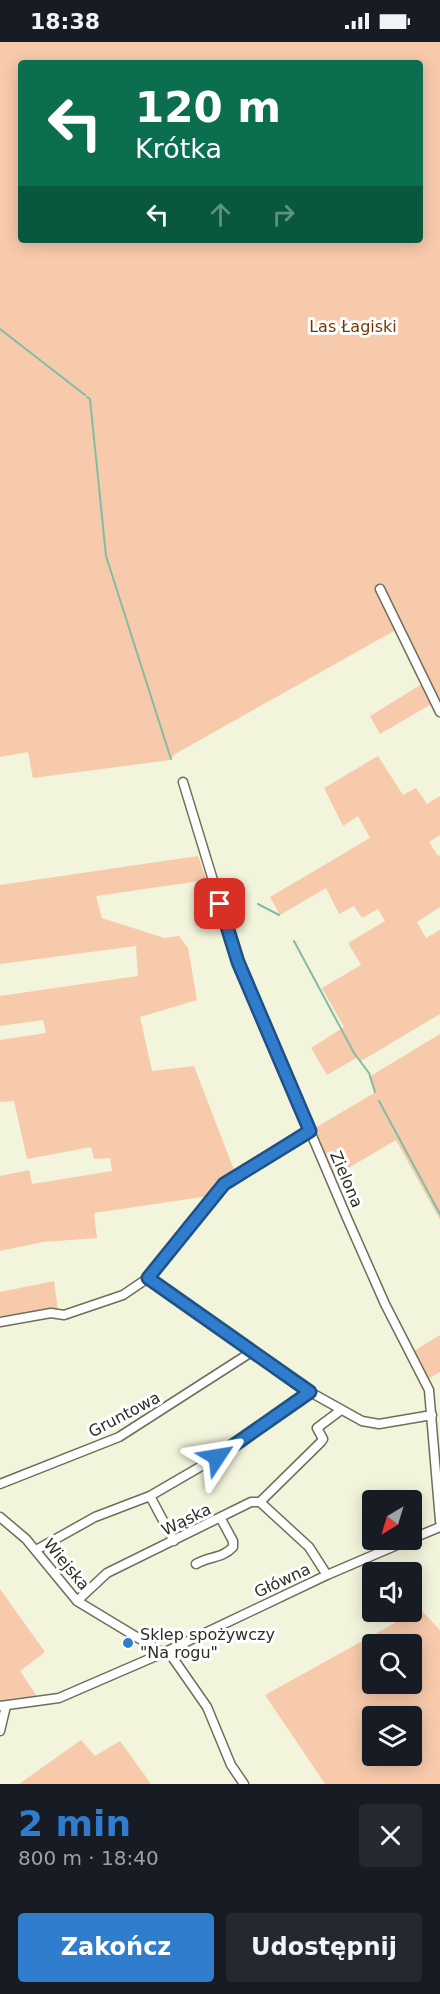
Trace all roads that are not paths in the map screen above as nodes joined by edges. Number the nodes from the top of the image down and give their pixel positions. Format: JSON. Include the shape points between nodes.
{"nodes":[{"id":1,"x":380,"y":589,"type":"dead end"},
{"id":2,"x":440,"y":712,"type":"edge"},
{"id":3,"x":183,"y":782,"type":"dead end"},
{"id":4,"x":310,"y":1131,"type":"junction"},
{"id":5,"x":148,"y":1278,"type":"junction"},
{"id":6,"x":0,"y":1322,"type":"edge"},
{"id":7,"x":253,"y":1351,"type":"junction"},
{"id":8,"x":310,"y":1392,"type":"junction"},
{"id":9,"x":341,"y":1410,"type":"junction"},
{"id":10,"x":432,"y":1414,"type":"junction"},
{"id":11,"x":0,"y":1484,"type":"edge"},
{"id":12,"x":150,"y":1496,"type":"junction"},
{"id":13,"x":260,"y":1502,"type":"junction"},
{"id":14,"x":0,"y":1517,"type":"edge"},
{"id":15,"x":221,"y":1519,"type":"junction"},
{"id":16,"x":440,"y":1521,"type":"edge"},
{"id":17,"x":440,"y":1527,"type":"edge"},
{"id":18,"x":422,"y":1534,"type":"edge"},
{"id":19,"x":174,"y":1541,"type":"junction"},
{"id":20,"x":36,"y":1550,"type":"junction"},
{"id":21,"x":385,"y":1550,"type":"edge"},
{"id":22,"x":196,"y":1564,"type":"dead end"},
{"id":23,"x":327,"y":1575,"type":"junction"},
{"id":24,"x":77,"y":1601,"type":"junction"},
{"id":25,"x":165,"y":1652,"type":"junction"},
{"id":26,"x":3,"y":1706,"type":"edge"},
{"id":27,"x":0,"y":1731,"type":"edge"},
{"id":28,"x":244,"y":1784,"type":"edge"}],
"edges":[{"from":1,"to":2,"type":"street"},
{"from":3,"to":4,"type":"street","name":"Zielona","via":[[238,962]]},
{"from":4,"to":5,"type":"street","via":[[224,1184]]},
{"from":4,"to":10,"type":"street","name":"Zielona","via":[[386,1304],[429,1389]]},
{"from":5,"to":6,"type":"street","via":[[123,1295],[64,1315],[51,1313]]},
{"from":5,"to":7,"type":"street"},
{"from":7,"to":8,"type":"street"},
{"from":7,"to":11,"type":"street","name":"Gruntowa","via":[[114,1440]]},
{"from":8,"to":9,"type":"street"},
{"from":8,"to":12,"type":"street","via":[[217,1457]]},
{"from":9,"to":10,"type":"street","via":[[373,1424]]},
{"from":9,"to":13,"type":"street","name":"Wąska","via":[[317,1428],[321,1442]]},
{"from":10,"to":16,"type":"street","name":"Zielona"},
{"from":12,"to":19,"type":"street"},
{"from":12,"to":20,"type":"street","via":[[95,1517]]},
{"from":13,"to":15,"type":"street","name":"Wąska","via":[[251,1502]]},
{"from":13,"to":23,"type":"street","via":[[309,1547]]},
{"from":14,"to":20,"type":"street","name":"Wiejska"},
{"from":15,"to":19,"type":"street","name":"Wąska"},
{"from":15,"to":22,"type":"street","via":[[233,1547],[226,1555]]},
{"from":17,"to":18,"type":"street","name":"Główna"},
{"from":19,"to":24,"type":"street","name":"Wąska","via":[[107,1573]]},
{"from":20,"to":24,"type":"street","name":"Wiejska"},
{"from":21,"to":23,"type":"street","name":"Główna"},
{"from":23,"to":25,"type":"street","name":"Główna"},
{"from":24,"to":25,"type":"street","name":"Wiejska"},
{"from":25,"to":26,"type":"street","name":"Główna","via":[[59,1698]]},
{"from":25,"to":28,"type":"street","name":"Wiejska","via":[[207,1707],[231,1765]]},
{"from":26,"to":27,"type":"street"}]}
